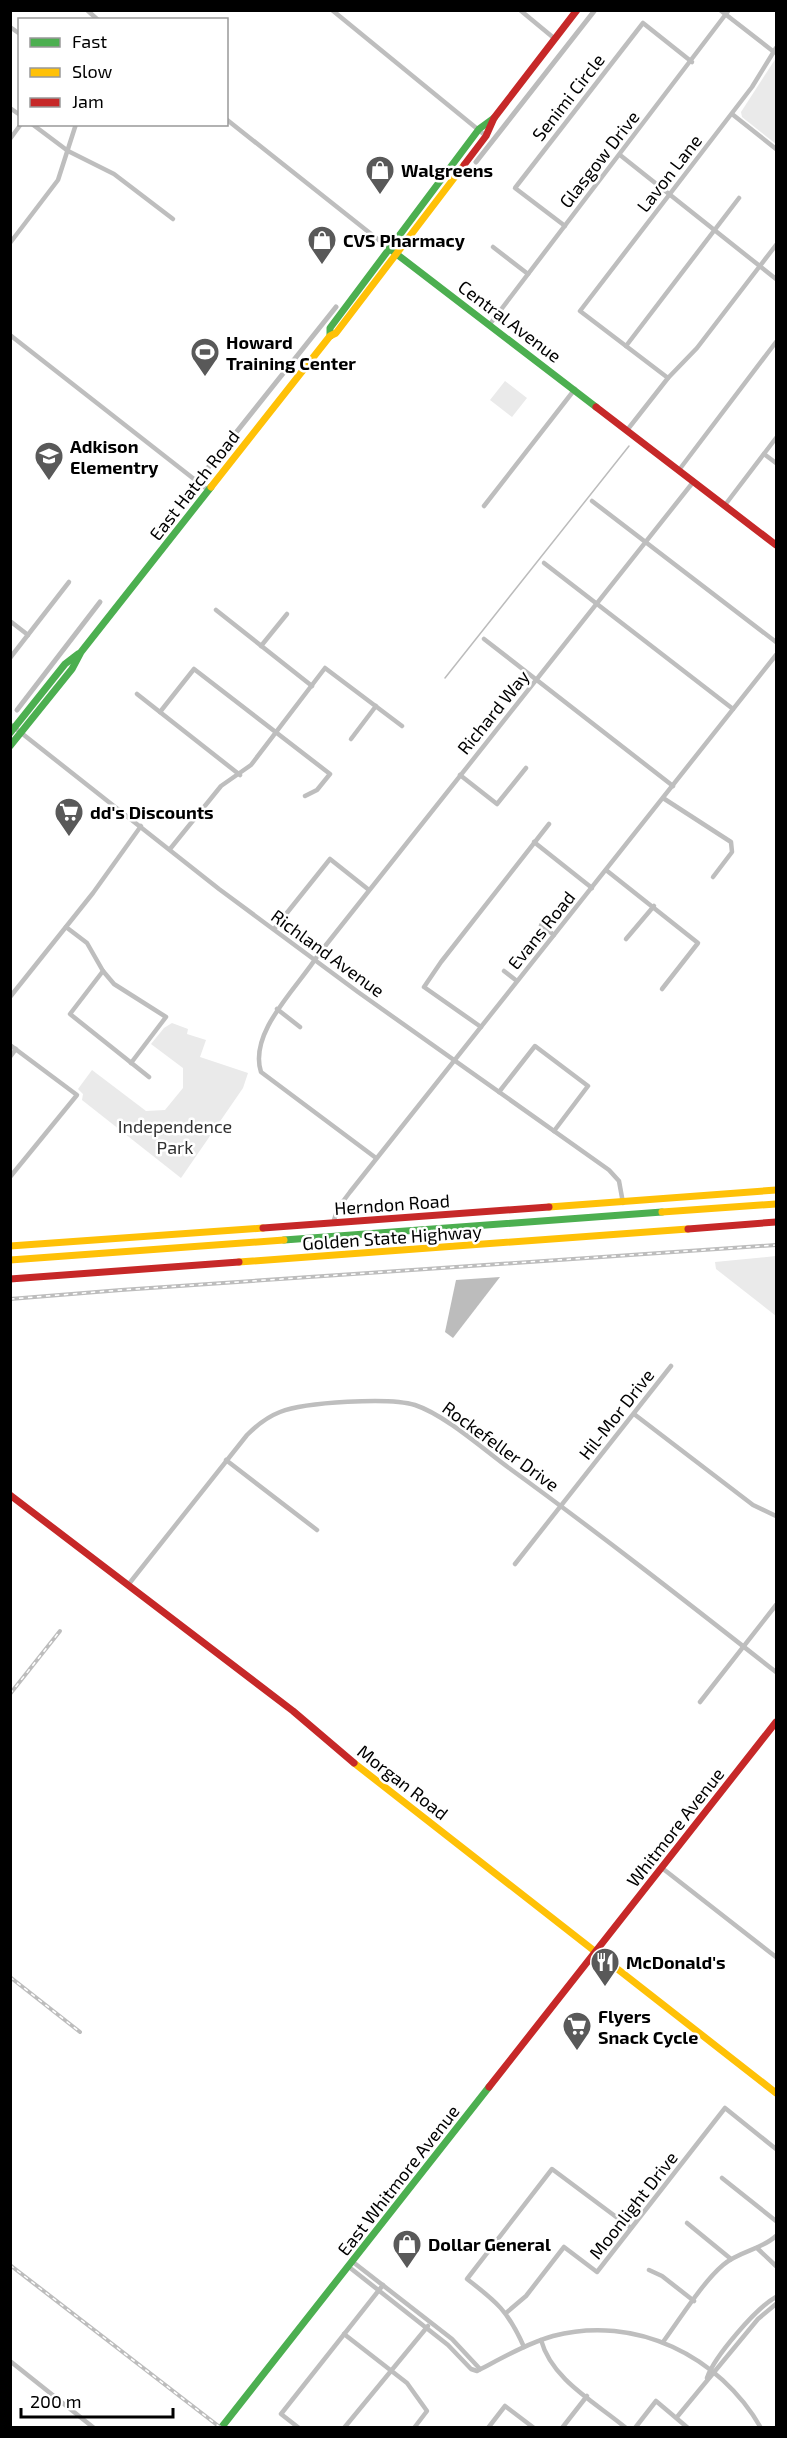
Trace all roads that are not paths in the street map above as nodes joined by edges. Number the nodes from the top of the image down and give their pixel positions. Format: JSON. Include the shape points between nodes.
{"nodes":[{"id":1,"x":332,"y":10,"type":"edge"},
{"id":2,"x":520,"y":10,"type":"edge"},
{"id":3,"x":577,"y":10,"type":"edge"},
{"id":4,"x":720,"y":10,"type":"edge"},
{"id":5,"x":728,"y":13,"type":"edge"},
{"id":6,"x":555,"y":39,"type":"junction"},
{"id":7,"x":775,"y":50,"type":"edge"},
{"id":8,"x":692,"y":62,"type":"junction"},
{"id":9,"x":732,"y":114,"type":"junction"},
{"id":10,"x":494,"y":118,"type":"junction"},
{"id":11,"x":228,"y":121,"type":"edge"},
{"id":12,"x":20,"y":126,"type":"edge"},
{"id":13,"x":35,"y":126,"type":"edge"},
{"id":14,"x":75,"y":126,"type":"edge"},
{"id":15,"x":478,"y":129,"type":"junction"},
{"id":16,"x":486,"y":136,"type":"junction"},
{"id":17,"x":10,"y":139,"type":"edge"},
{"id":18,"x":777,"y":149,"type":"edge"},
{"id":19,"x":68,"y":152,"type":"junction"},
{"id":20,"x":620,"y":155,"type":"junction"},
{"id":21,"x":668,"y":195,"type":"junction"},
{"id":22,"x":739,"y":198,"type":"dead end"},
{"id":23,"x":173,"y":219,"type":"dead end"},
{"id":24,"x":565,"y":226,"type":"junction"},
{"id":25,"x":714,"y":231,"type":"junction"},
{"id":26,"x":10,"y":243,"type":"edge"},
{"id":27,"x":777,"y":245,"type":"edge"},
{"id":28,"x":493,"y":247,"type":"dead end"},
{"id":29,"x":393,"y":251,"type":"junction"},
{"id":30,"x":760,"y":266,"type":"junction"},
{"id":31,"x":528,"y":274,"type":"junction"},
{"id":32,"x":777,"y":279,"type":"edge"},
{"id":33,"x":490,"y":324,"type":"junction"},
{"id":34,"x":10,"y":335,"type":"edge"},
{"id":35,"x":777,"y":342,"type":"edge"},
{"id":36,"x":626,"y":346,"type":"junction"},
{"id":37,"x":668,"y":378,"type":"junction"},
{"id":38,"x":575,"y":389,"type":"junction"},
{"id":39,"x":628,"y":429,"type":"junction"},
{"id":40,"x":777,"y":438,"type":"edge"},
{"id":41,"x":764,"y":454,"type":"junction"},
{"id":42,"x":777,"y":463,"type":"edge"},
{"id":43,"x":679,"y":470,"type":"junction"},
{"id":44,"x":693,"y":481,"type":"junction"},
{"id":45,"x":208,"y":490,"type":"junction"},
{"id":46,"x":592,"y":501,"type":"dead end"},
{"id":47,"x":725,"y":505,"type":"junction"},
{"id":48,"x":484,"y":506,"type":"dead end"},
{"id":49,"x":645,"y":541,"type":"junction"},
{"id":50,"x":777,"y":545,"type":"edge"},
{"id":51,"x":544,"y":563,"type":"dead end"},
{"id":52,"x":69,"y":582,"type":"dead end"},
{"id":53,"x":596,"y":603,"type":"junction"},
{"id":54,"x":216,"y":610,"type":"dead end"},
{"id":55,"x":287,"y":614,"type":"dead end"},
{"id":56,"x":10,"y":621,"type":"edge"},
{"id":57,"x":28,"y":635,"type":"junction"},
{"id":58,"x":484,"y":639,"type":"dead end"},
{"id":59,"x":777,"y":642,"type":"edge"},
{"id":60,"x":261,"y":646,"type":"junction"},
{"id":61,"x":81,"y":652,"type":"junction"},
{"id":62,"x":777,"y":656,"type":"edge"},
{"id":63,"x":10,"y":658,"type":"edge"},
{"id":64,"x":537,"y":679,"type":"junction"},
{"id":65,"x":312,"y":686,"type":"junction"},
{"id":66,"x":136,"y":694,"type":"dead end"},
{"id":67,"x":376,"y":706,"type":"junction"},
{"id":68,"x":734,"y":709,"type":"junction"},
{"id":69,"x":160,"y":712,"type":"junction"},
{"id":70,"x":402,"y":726,"type":"dead end"},
{"id":71,"x":12,"y":728,"type":"edge"},
{"id":72,"x":21,"y":732,"type":"junction"},
{"id":73,"x":276,"y":733,"type":"junction"},
{"id":74,"x":351,"y":739,"type":"dead end"},
{"id":75,"x":10,"y":746,"type":"edge"},
{"id":76,"x":526,"y":768,"type":"dead end"},
{"id":77,"x":240,"y":775,"type":"junction"},
{"id":78,"x":460,"y":776,"type":"junction"},
{"id":79,"x":673,"y":786,"type":"junction"},
{"id":80,"x":305,"y":796,"type":"dead end"},
{"id":81,"x":663,"y":798,"type":"junction"},
{"id":82,"x":549,"y":824,"type":"dead end"},
{"id":83,"x":141,"y":826,"type":"junction"},
{"id":84,"x":534,"y":842,"type":"junction"},
{"id":85,"x":170,"y":849,"type":"junction"},
{"id":86,"x":606,"y":870,"type":"junction"},
{"id":87,"x":713,"y":877,"type":"dead end"},
{"id":88,"x":592,"y":888,"type":"junction"},
{"id":89,"x":369,"y":890,"type":"junction"},
{"id":90,"x":654,"y":906,"type":"junction"},
{"id":91,"x":542,"y":925,"type":"dead end"},
{"id":92,"x":66,"y":927,"type":"junction"},
{"id":93,"x":274,"y":929,"type":"junction"},
{"id":94,"x":554,"y":935,"type":"junction"},
{"id":95,"x":626,"y":939,"type":"dead end"},
{"id":96,"x":315,"y":960,"type":"junction"},
{"id":97,"x":103,"y":971,"type":"junction"},
{"id":98,"x":504,"y":971,"type":"dead end"},
{"id":99,"x":517,"y":981,"type":"junction"},
{"id":100,"x":662,"y":989,"type":"dead end"},
{"id":101,"x":10,"y":997,"type":"edge"},
{"id":102,"x":277,"y":1009,"type":"junction"},
{"id":103,"x":300,"y":1027,"type":"dead end"},
{"id":104,"x":481,"y":1027,"type":"junction"},
{"id":105,"x":10,"y":1045,"type":"edge"},
{"id":106,"x":16,"y":1049,"type":"junction"},
{"id":107,"x":10,"y":1057,"type":"edge"},
{"id":108,"x":455,"y":1060,"type":"junction"},
{"id":109,"x":131,"y":1063,"type":"junction"},
{"id":110,"x":149,"y":1077,"type":"dead end"},
{"id":111,"x":499,"y":1092,"type":"junction"},
{"id":112,"x":554,"y":1131,"type":"junction"},
{"id":113,"x":376,"y":1158,"type":"junction"},
{"id":114,"x":10,"y":1178,"type":"edge"},
{"id":115,"x":777,"y":1190,"type":"edge"},
{"id":116,"x":623,"y":1203,"type":"junction"},
{"id":117,"x":777,"y":1204,"type":"edge"},
{"id":118,"x":777,"y":1222,"type":"edge"},
{"id":119,"x":333,"y":1223,"type":"junction"},
{"id":120,"x":10,"y":1246,"type":"edge"},
{"id":121,"x":10,"y":1260,"type":"edge"},
{"id":122,"x":10,"y":1279,"type":"edge"},
{"id":123,"x":671,"y":1366,"type":"dead end"},
{"id":124,"x":634,"y":1414,"type":"junction"},
{"id":125,"x":226,"y":1460,"type":"junction"},
{"id":126,"x":10,"y":1496,"type":"edge"},
{"id":127,"x":561,"y":1506,"type":"junction"},
{"id":128,"x":777,"y":1516,"type":"edge"},
{"id":129,"x":317,"y":1530,"type":"dead end"},
{"id":130,"x":515,"y":1564,"type":"dead end"},
{"id":131,"x":128,"y":1585,"type":"junction"},
{"id":132,"x":777,"y":1605,"type":"edge"},
{"id":133,"x":744,"y":1646,"type":"junction"},
{"id":134,"x":777,"y":1671,"type":"edge"},
{"id":135,"x":700,"y":1702,"type":"dead end"},
{"id":136,"x":777,"y":1722,"type":"edge"},
{"id":137,"x":663,"y":1868,"type":"junction"},
{"id":138,"x":598,"y":1951,"type":"junction"},
{"id":139,"x":777,"y":1957,"type":"edge"},
{"id":140,"x":777,"y":2093,"type":"edge"},
{"id":141,"x":777,"y":2149,"type":"edge"},
{"id":142,"x":722,"y":2178,"type":"dead end"},
{"id":143,"x":777,"y":2221,"type":"edge"},
{"id":144,"x":687,"y":2223,"type":"dead end"},
{"id":145,"x":631,"y":2228,"type":"junction"},
{"id":146,"x":777,"y":2236,"type":"edge"},
{"id":147,"x":757,"y":2248,"type":"junction"},
{"id":148,"x":731,"y":2259,"type":"junction"},
{"id":149,"x":351,"y":2264,"type":"junction"},
{"id":150,"x":777,"y":2266,"type":"edge"},
{"id":151,"x":649,"y":2270,"type":"dead end"},
{"id":152,"x":381,"y":2288,"type":"junction"},
{"id":153,"x":777,"y":2297,"type":"edge"},
{"id":154,"x":694,"y":2301,"type":"junction"},
{"id":155,"x":777,"y":2304,"type":"edge"},
{"id":156,"x":506,"y":2313,"type":"junction"},
{"id":157,"x":430,"y":2322,"type":"junction"},
{"id":158,"x":426,"y":2328,"type":"junction"},
{"id":159,"x":344,"y":2334,"type":"junction"},
{"id":160,"x":541,"y":2340,"type":"junction"},
{"id":161,"x":663,"y":2343,"type":"junction"},
{"id":162,"x":524,"y":2347,"type":"junction"},
{"id":163,"x":10,"y":2361,"type":"edge"},
{"id":164,"x":710,"y":2368,"type":"junction"},
{"id":165,"x":389,"y":2369,"type":"junction"},
{"id":166,"x":478,"y":2370,"type":"junction"},
{"id":167,"x":716,"y":2373,"type":"junction"},
{"id":168,"x":706,"y":2381,"type":"junction"},
{"id":169,"x":587,"y":2396,"type":"junction"},
{"id":170,"x":677,"y":2417,"type":"junction"},
{"id":171,"x":94,"y":2427,"type":"edge"},
{"id":172,"x":221,"y":2427,"type":"edge"},
{"id":173,"x":299,"y":2427,"type":"edge"},
{"id":174,"x":344,"y":2427,"type":"edge"},
{"id":175,"x":414,"y":2427,"type":"edge"},
{"id":176,"x":488,"y":2427,"type":"edge"},
{"id":177,"x":534,"y":2427,"type":"edge"},
{"id":178,"x":562,"y":2427,"type":"edge"},
{"id":179,"x":626,"y":2427,"type":"edge"},
{"id":180,"x":635,"y":2427,"type":"edge"},
{"id":181,"x":688,"y":2427,"type":"edge"},
{"id":182,"x":761,"y":2427,"type":"edge"}],
"edges":[{"from":1,"to":15,"type":"street"},
{"from":2,"to":6,"type":"street"},
{"from":3,"to":6,"type":"main road","name":"East Hatch Road"},
{"from":4,"to":5,"type":"street"},
{"from":5,"to":7,"type":"street"},
{"from":5,"to":8,"type":"street","name":"Glasgow Drive"},
{"from":6,"to":10,"type":"main road","name":"East Hatch Road"},
{"from":7,"to":9,"type":"street","name":"Lavon Lane"},
{"from":8,"to":20,"type":"street","name":"Glasgow Drive"},
{"from":8,"to":24,"type":"street","name":"Senimi Circle","via":[[643,23],[635,32],[515,188]]},
{"from":9,"to":18,"type":"street"},
{"from":9,"to":21,"type":"street","name":"Lavon Lane"},
{"from":10,"to":15,"type":"main road","name":"East Hatch Road"},
{"from":10,"to":16,"type":"main road","name":"East Hatch Road"},
{"from":11,"to":29,"type":"street","name":"Central Avenue"},
{"from":12,"to":17,"type":"street"},
{"from":13,"to":19,"type":"street"},
{"from":14,"to":19,"type":"street"},
{"from":15,"to":16,"type":"street"},
{"from":15,"to":29,"type":"main road","name":"East Hatch Road"},
{"from":16,"to":29,"type":"main road","name":"East Hatch Road"},
{"from":19,"to":23,"type":"street","via":[[114,174]]},
{"from":19,"to":26,"type":"street","via":[[55,185]]},
{"from":20,"to":21,"type":"street"},
{"from":20,"to":24,"type":"street","name":"Glasgow Drive"},
{"from":21,"to":25,"type":"street"},
{"from":21,"to":36,"type":"street","name":"Lavon Lane","via":[[580,311]]},
{"from":22,"to":25,"type":"street"},
{"from":24,"to":31,"type":"street","name":"Glasgow Drive"},
{"from":25,"to":30,"type":"street"},
{"from":25,"to":36,"type":"street"},
{"from":27,"to":30,"type":"street"},
{"from":28,"to":31,"type":"street"},
{"from":29,"to":33,"type":"main road","name":"Central Avenue"},
{"from":29,"to":45,"type":"main road","name":"East Hatch Road"},
{"from":30,"to":32,"type":"street"},
{"from":30,"to":37,"type":"street","via":[[697,348]]},
{"from":31,"to":33,"type":"street","name":"Glasgow Drive"},
{"from":33,"to":38,"type":"main road","name":"Central Avenue"},
{"from":34,"to":45,"type":"street"},
{"from":35,"to":43,"type":"street"},
{"from":36,"to":37,"type":"street"},
{"from":37,"to":39,"type":"street"},
{"from":38,"to":39,"type":"main road","name":"Central Avenue"},
{"from":38,"to":48,"type":"street"},
{"from":39,"to":43,"type":"main road","name":"Central Avenue"},
{"from":40,"to":41,"type":"street"},
{"from":41,"to":42,"type":"street"},
{"from":41,"to":47,"type":"street"},
{"from":43,"to":44,"type":"main road","name":"Central Avenue"},
{"from":44,"to":47,"type":"main road","name":"Central Avenue"},
{"from":44,"to":49,"type":"street","name":"Richard Way"},
{"from":45,"to":61,"type":"main road","name":"East Hatch Road"},
{"from":46,"to":49,"type":"street"},
{"from":47,"to":50,"type":"main road","name":"Central Avenue"},
{"from":49,"to":53,"type":"street","name":"Richard Way"},
{"from":49,"to":59,"type":"street"},
{"from":51,"to":53,"type":"street"},
{"from":52,"to":57,"type":"street"},
{"from":53,"to":64,"type":"street","name":"Richard Way"},
{"from":53,"to":68,"type":"street"},
{"from":54,"to":60,"type":"street"},
{"from":55,"to":60,"type":"street"},
{"from":56,"to":57,"type":"street"},
{"from":57,"to":63,"type":"street"},
{"from":58,"to":64,"type":"street"},
{"from":60,"to":65,"type":"street"},
{"from":61,"to":71,"type":"main road","name":"East Hatch Road","via":[[65,664]]},
{"from":61,"to":72,"type":"main road","name":"East Hatch Road"},
{"from":62,"to":68,"type":"street","name":"Evans Road"},
{"from":64,"to":78,"type":"street","name":"Richard Way"},
{"from":64,"to":79,"type":"street"},
{"from":65,"to":67,"type":"street","via":[[325,668]]},
{"from":65,"to":73,"type":"street"},
{"from":66,"to":69,"type":"street"},
{"from":67,"to":70,"type":"street"},
{"from":67,"to":74,"type":"street"},
{"from":68,"to":79,"type":"street","name":"Evans Road"},
{"from":69,"to":73,"type":"street","via":[[194,669]]},
{"from":69,"to":77,"type":"street"},
{"from":71,"to":72,"type":"street","name":"Richland Avenue"},
{"from":72,"to":75,"type":"main road","name":"East Hatch Road"},
{"from":72,"to":83,"type":"street","name":"Richland Avenue"},
{"from":73,"to":77,"type":"street"},
{"from":73,"to":80,"type":"street","via":[[330,774],[317,790]]},
{"from":76,"to":78,"type":"street","via":[[497,804]]},
{"from":77,"to":85,"type":"street","via":[[221,786]]},
{"from":78,"to":89,"type":"street","name":"Richard Way"},
{"from":79,"to":81,"type":"street","name":"Evans Road"},
{"from":81,"to":86,"type":"street","name":"Evans Road"},
{"from":81,"to":87,"type":"street","via":[[730,839],[732,852]]},
{"from":82,"to":84,"type":"street"},
{"from":83,"to":85,"type":"street","name":"Richland Avenue"},
{"from":83,"to":92,"type":"street"},
{"from":84,"to":88,"type":"street"},
{"from":84,"to":104,"type":"street","via":[[424,987]]},
{"from":85,"to":93,"type":"street","name":"Richland Avenue"},
{"from":86,"to":88,"type":"street","name":"Evans Road"},
{"from":86,"to":90,"type":"street"},
{"from":88,"to":94,"type":"street","name":"Evans Road"},
{"from":89,"to":93,"type":"street","via":[[330,859]]},
{"from":89,"to":96,"type":"street","name":"Richard Way"},
{"from":90,"to":95,"type":"street"},
{"from":90,"to":100,"type":"street","via":[[698,942]]},
{"from":91,"to":94,"type":"street"},
{"from":92,"to":97,"type":"street","via":[[87,943]]},
{"from":92,"to":101,"type":"street"},
{"from":93,"to":96,"type":"street","name":"Richland Avenue"},
{"from":94,"to":99,"type":"street","name":"Evans Road"},
{"from":96,"to":102,"type":"street","name":"Richard Way"},
{"from":96,"to":108,"type":"street","name":"Richland Avenue"},
{"from":97,"to":109,"type":"street","via":[[70,1014]]},
{"from":97,"to":109,"type":"street","via":[[122,990],[166,1017]]},
{"from":98,"to":99,"type":"street"},
{"from":99,"to":104,"type":"street","name":"Evans Road"},
{"from":102,"to":103,"type":"street"},
{"from":102,"to":113,"type":"street","name":"Richard Way","via":[[260,1052],[261,1072]]},
{"from":104,"to":108,"type":"street","name":"Evans Road"},
{"from":105,"to":106,"type":"street"},
{"from":106,"to":107,"type":"street"},
{"from":106,"to":114,"type":"street","via":[[77,1095]]},
{"from":108,"to":111,"type":"street","name":"Richland Avenue"},
{"from":108,"to":113,"type":"street","name":"Evans Road"},
{"from":109,"to":110,"type":"street"},
{"from":111,"to":112,"type":"street","name":"Richland Avenue"},
{"from":111,"to":112,"type":"street","via":[[535,1046],[588,1086]]},
{"from":112,"to":116,"type":"street","name":"Richland Avenue","via":[[614,1175]]},
{"from":113,"to":119,"type":"street","name":"Evans Road","via":[[338,1208]]},
{"from":115,"to":116,"type":"main road","name":"Herndon Road"},
{"from":116,"to":119,"type":"main road","name":"Herndon Road"},
{"from":117,"to":121,"type":"main road","name":"Golden State Highway"},
{"from":118,"to":122,"type":"main road","name":"Golden State Highway"},
{"from":119,"to":120,"type":"main road","name":"Herndon Road"},
{"from":123,"to":124,"type":"street","name":"Hil-Mor Drive"},
{"from":124,"to":127,"type":"street","name":"Hil-Mor Drive"},
{"from":124,"to":128,"type":"street","via":[[753,1505]]},
{"from":125,"to":127,"type":"street","name":"Rockefeller Drive","via":[[255,1426],[287,1409],[382,1400],[404,1402],[439,1418]]},
{"from":125,"to":129,"type":"street"},
{"from":125,"to":131,"type":"street","name":"Rockefeller Drive"},
{"from":126,"to":131,"type":"main road","name":"Morgan Road"},
{"from":127,"to":130,"type":"street","name":"Hil-Mor Drive"},
{"from":127,"to":133,"type":"street","name":"Rockefeller Drive"},
{"from":131,"to":138,"type":"main road","name":"Morgan Road"},
{"from":132,"to":133,"type":"street"},
{"from":133,"to":134,"type":"street","name":"Rockefeller Drive"},
{"from":133,"to":135,"type":"street"},
{"from":136,"to":137,"type":"main road","name":"Whitmore Avenue"},
{"from":137,"to":138,"type":"main road","name":"Whitmore Avenue"},
{"from":137,"to":139,"type":"street"},
{"from":138,"to":140,"type":"main road","name":"Morgan Road"},
{"from":138,"to":149,"type":"main road","name":"East Whitmore Avenue"},
{"from":141,"to":145,"type":"street","name":"Moonlight Drive","via":[[725,2108]]},
{"from":142,"to":143,"type":"street"},
{"from":144,"to":148,"type":"street"},
{"from":145,"to":156,"type":"street","name":"Moonlight Drive","via":[[597,2272],[564,2247],[526,2296]]},
{"from":145,"to":156,"type":"street","via":[[552,2169],[467,2279]]},
{"from":146,"to":147,"type":"street"},
{"from":147,"to":148,"type":"street"},
{"from":147,"to":150,"type":"street"},
{"from":148,"to":154,"type":"street"},
{"from":149,"to":152,"type":"street"},
{"from":149,"to":172,"type":"main road","name":"East Whitmore Avenue"},
{"from":151,"to":154,"type":"street","via":[[663,2276]]},
{"from":152,"to":157,"type":"street"},
{"from":152,"to":158,"type":"street"},
{"from":152,"to":159,"type":"street"},
{"from":153,"to":164,"type":"street","via":[[751,2318]]},
{"from":154,"to":161,"type":"street"},
{"from":155,"to":167,"type":"street","via":[[758,2319]]},
{"from":156,"to":162,"type":"street"},
{"from":157,"to":158,"type":"street"},
{"from":157,"to":166,"type":"street","via":[[468,2354]]},
{"from":158,"to":165,"type":"street"},
{"from":158,"to":166,"type":"street","via":[[471,2369]]},
{"from":159,"to":165,"type":"street"},
{"from":159,"to":173,"type":"street","via":[[281,2414]]},
{"from":160,"to":161,"type":"street","via":[[570,2332],[600,2330],[631,2333]]},
{"from":160,"to":162,"type":"street"},
{"from":160,"to":169,"type":"street","via":[[556,2372]]},
{"from":161,"to":164,"type":"street"},
{"from":162,"to":166,"type":"street"},
{"from":163,"to":171,"type":"street"},
{"from":164,"to":167,"type":"street"},
{"from":164,"to":168,"type":"street"},
{"from":165,"to":174,"type":"street"},
{"from":165,"to":175,"type":"street","via":[[407,2383],[427,2411]]},
{"from":167,"to":168,"type":"street"},
{"from":167,"to":182,"type":"street","via":[[745,2403]]},
{"from":168,"to":170,"type":"street"},
{"from":169,"to":178,"type":"street"},
{"from":169,"to":179,"type":"street"},
{"from":170,"to":180,"type":"street","via":[[656,2401]]},
{"from":170,"to":181,"type":"street"},
{"from":176,"to":177,"type":"street","via":[[505,2406]]}]}
